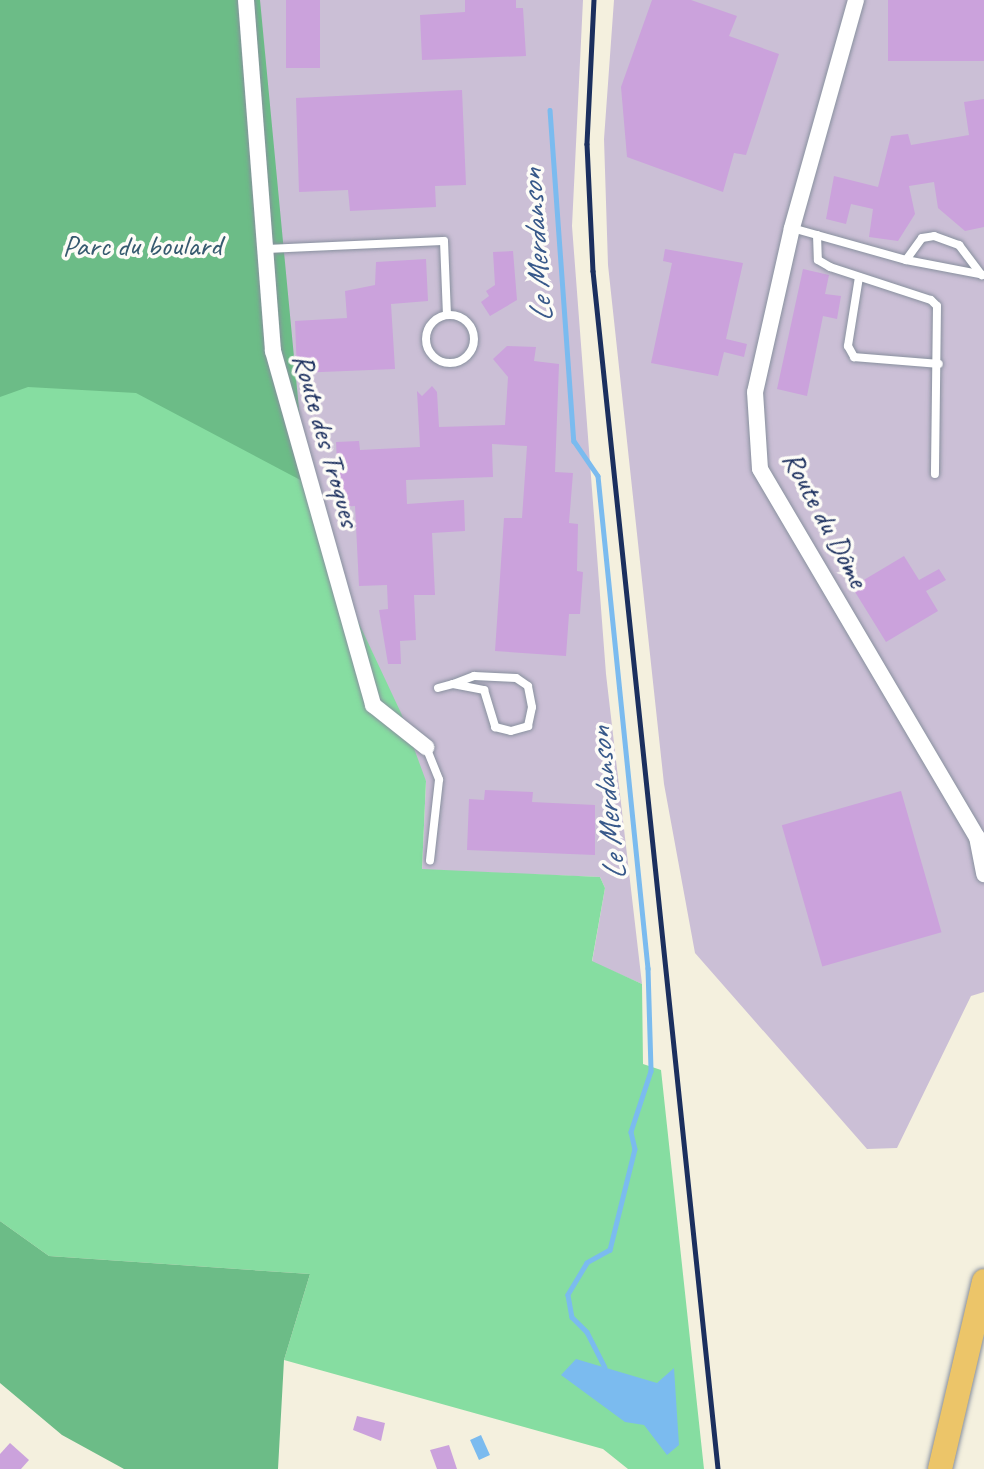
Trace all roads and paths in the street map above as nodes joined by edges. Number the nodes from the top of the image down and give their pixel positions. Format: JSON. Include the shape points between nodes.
{"nodes":[{"id":1,"x":246,"y":0,"type":"edge"},
{"id":2,"x":856,"y":0,"type":"edge"},
{"id":3,"x":792,"y":228,"type":"junction"},
{"id":4,"x":817,"y":235,"type":"junction"},
{"id":5,"x":265,"y":248,"type":"junction"},
{"id":6,"x":906,"y":260,"type":"junction"},
{"id":7,"x":983,"y":275,"type":"edge"},
{"id":8,"x":859,"y":276,"type":"junction"},
{"id":9,"x":447,"y":315,"type":"junction"},
{"id":10,"x":939,"y":364,"type":"junction"},
{"id":11,"x":935,"y":474,"type":"dead end"},
{"id":12,"x":453,"y":684,"type":"junction"},
{"id":13,"x":438,"y":688,"type":"dead end"},
{"id":14,"x":426,"y":747,"type":"joint"},
{"id":15,"x":430,"y":860,"type":"dead end"},
{"id":16,"x":984,"y":874,"type":"edge"},
{"id":17,"x":984,"y":1282,"type":"edge"},
{"id":18,"x":984,"y":1350,"type":"edge"},
{"id":19,"x":940,"y":1469,"type":"edge"},
{"id":20,"x":956,"y":1469,"type":"edge"}],
"edges":[{"from":1,"to":5,"type":"street","name":"Route des Troques"},
{"from":2,"to":3,"type":"street","name":"Route du Dôme"},
{"from":3,"to":4,"type":"lane"},
{"from":3,"to":16,"type":"street","name":"Route du Dôme","via":[[755,392],[760,469],[977,837]]},
{"from":4,"to":6,"type":"lane"},
{"from":4,"to":8,"type":"lane","via":[[818,260]]},
{"from":5,"to":9,"type":"lane","via":[[444,241]]},
{"from":5,"to":14,"type":"street","name":"Route des Troques","via":[[273,351],[373,705]]},
{"from":6,"to":7,"type":"lane"},
{"from":6,"to":7,"type":"lane","via":[[922,238],[934,236],[959,245]]},
{"from":8,"to":10,"type":"lane","via":[[937,306]]},
{"from":8,"to":10,"type":"lane","via":[[848,346],[854,357]]},
{"from":9,"to":9,"type":"lane","via":[[428,328],[426,344],[433,357],[448,364],[463,360],[474,339],[469,324]]},
{"from":10,"to":11,"type":"lane"},
{"from":12,"to":12,"type":"lane","via":[[484,690],[495,727],[511,731],[528,726],[532,707],[528,686],[516,678],[474,676]]},
{"from":12,"to":13,"type":"lane"},
{"from":14,"to":15,"type":"lane","name":"Route des Troques","via":[[439,780]]},
{"from":17,"to":19,"type":"main road"},
{"from":18,"to":20,"type":"main road"}]}
